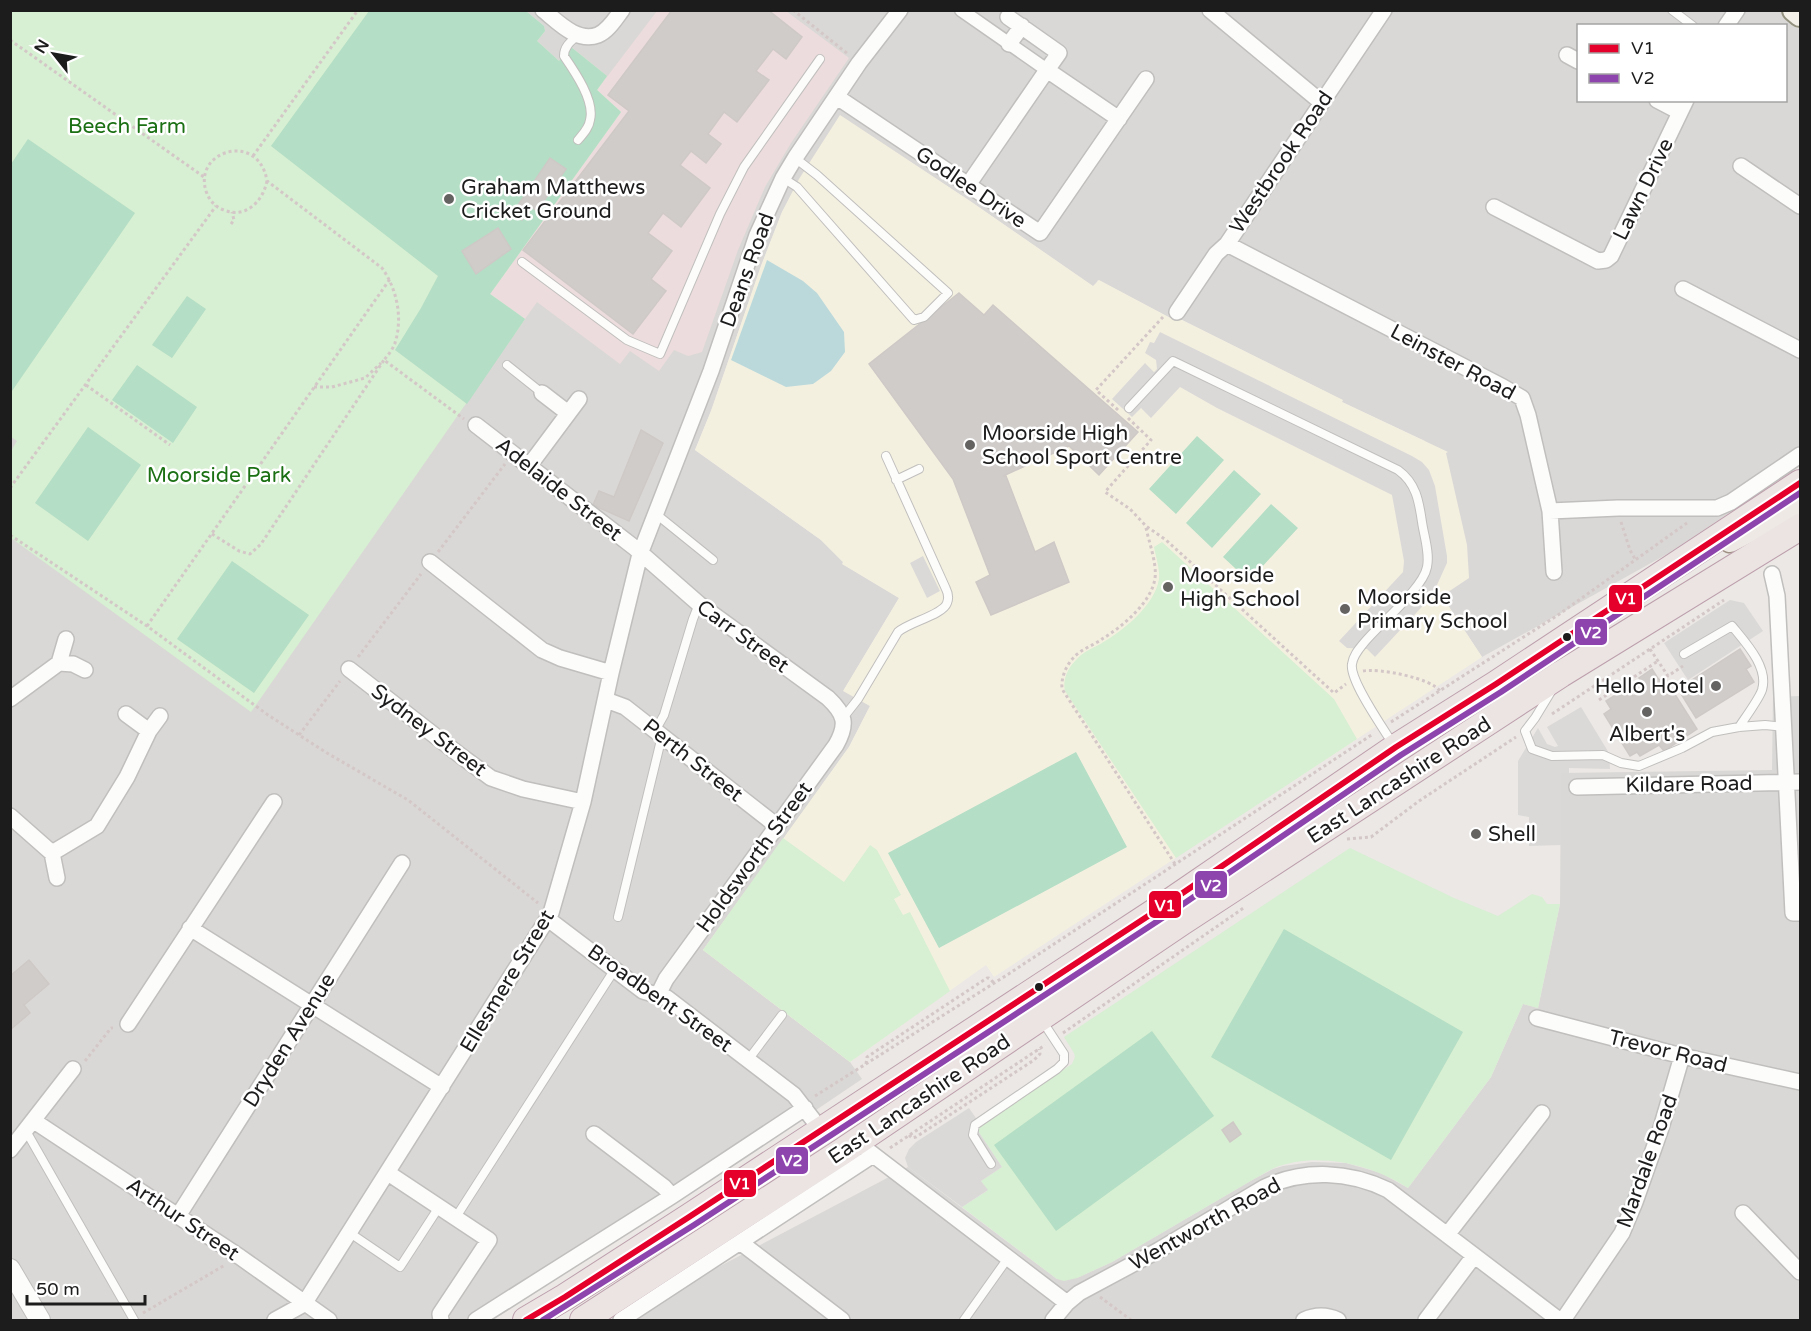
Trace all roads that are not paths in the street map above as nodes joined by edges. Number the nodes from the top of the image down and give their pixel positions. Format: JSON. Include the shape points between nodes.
{"nodes":[{"id":1,"x":543,"y":10,"type":"edge"},
{"id":2,"x":622,"y":10,"type":"edge"},
{"id":3,"x":900,"y":10,"type":"edge"},
{"id":4,"x":961,"y":10,"type":"edge"},
{"id":5,"x":1210,"y":10,"type":"edge"},
{"id":6,"x":1384,"y":10,"type":"edge"},
{"id":7,"x":1672,"y":10,"type":"edge"},
{"id":8,"x":1737,"y":10,"type":"edge"},
{"id":9,"x":1794,"y":10,"type":"edge"},
{"id":10,"x":1800,"y":15,"type":"edge"},
{"id":11,"x":1008,"y":17,"type":"dead end"},
{"id":12,"x":1690,"y":24,"type":"edge"},
{"id":13,"x":1727,"y":24,"type":"edge"},
{"id":14,"x":1022,"y":26,"type":"junction"},
{"id":15,"x":577,"y":36,"type":"junction"},
{"id":16,"x":1009,"y":44,"type":"junction"},
{"id":17,"x":820,"y":59,"type":"dead end"},
{"id":18,"x":1047,"y":70,"type":"junction"},
{"id":19,"x":1146,"y":79,"type":"dead end"},
{"id":20,"x":837,"y":97,"type":"junction"},
{"id":21,"x":1321,"y":102,"type":"junction"},
{"id":22,"x":1666,"y":102,"type":"edge"},
{"id":23,"x":1683,"y":106,"type":"edge"},
{"id":24,"x":1119,"y":119,"type":"junction"},
{"id":25,"x":578,"y":140,"type":"dead end"},
{"id":26,"x":795,"y":158,"type":"junction"},
{"id":27,"x":1741,"y":166,"type":"dead end"},
{"id":28,"x":783,"y":178,"type":"junction"},
{"id":29,"x":968,"y":185,"type":"junction"},
{"id":30,"x":1800,"y":206,"type":"edge"},
{"id":31,"x":1494,"y":207,"type":"dead end"},
{"id":32,"x":1227,"y":244,"type":"junction"},
{"id":33,"x":522,"y":262,"type":"dead end"},
{"id":34,"x":1683,"y":289,"type":"dead end"},
{"id":35,"x":1177,"y":312,"type":"dead end"},
{"id":36,"x":1800,"y":350,"type":"edge"},
{"id":37,"x":507,"y":365,"type":"dead end"},
{"id":38,"x":543,"y":393,"type":"joint"},
{"id":39,"x":579,"y":399,"type":"dead end"},
{"id":40,"x":1129,"y":408,"type":"dead end"},
{"id":41,"x":568,"y":413,"type":"junction"},
{"id":42,"x":476,"y":425,"type":"road end"},
{"id":43,"x":1800,"y":455,"type":"edge"},
{"id":44,"x":886,"y":456,"type":"dead end"},
{"id":45,"x":529,"y":466,"type":"junction"},
{"id":46,"x":919,"y":469,"type":"dead end"},
{"id":47,"x":897,"y":480,"type":"junction"},
{"id":48,"x":1800,"y":483,"type":"edge"},
{"id":49,"x":1800,"y":503,"type":"edge"},
{"id":50,"x":1550,"y":511,"type":"junction"},
{"id":51,"x":655,"y":514,"type":"junction"},
{"id":52,"x":1800,"y":527,"type":"edge"},
{"id":53,"x":640,"y":554,"type":"junction"},
{"id":54,"x":1689,"y":557,"type":"junction"},
{"id":55,"x":713,"y":560,"type":"dead end"},
{"id":56,"x":430,"y":562,"type":"road end"},
{"id":57,"x":1554,"y":572,"type":"dead end"},
{"id":58,"x":1772,"y":574,"type":"dead end"},
{"id":59,"x":699,"y":604,"type":"junction"},
{"id":60,"x":66,"y":639,"type":"dead end"},
{"id":61,"x":1684,"y":654,"type":"road end"},
{"id":62,"x":59,"y":663,"type":"junction"},
{"id":63,"x":349,"y":669,"type":"road end"},
{"id":64,"x":86,"y":670,"type":"dead end"},
{"id":65,"x":611,"y":673,"type":"junction"},
{"id":66,"x":1561,"y":674,"type":"junction"},
{"id":67,"x":10,"y":699,"type":"edge"},
{"id":68,"x":606,"y":700,"type":"junction"},
{"id":69,"x":126,"y":714,"type":"dead end"},
{"id":70,"x":160,"y":716,"type":"dead end"},
{"id":71,"x":843,"y":718,"type":"junction"},
{"id":72,"x":1739,"y":727,"type":"junction"},
{"id":73,"x":1784,"y":727,"type":"junction"},
{"id":74,"x":149,"y":731,"type":"junction"},
{"id":75,"x":659,"y":733,"type":"junction"},
{"id":76,"x":1389,"y":738,"type":"junction"},
{"id":77,"x":1793,"y":782,"type":"edge"},
{"id":78,"x":1577,"y":787,"type":"dead end"},
{"id":79,"x":274,"y":802,"type":"dead end"},
{"id":80,"x":583,"y":802,"type":"junction"},
{"id":81,"x":10,"y":816,"type":"edge"},
{"id":82,"x":777,"y":826,"type":"junction"},
{"id":83,"x":52,"y":853,"type":"junction"},
{"id":84,"x":402,"y":863,"type":"dead end"},
{"id":85,"x":57,"y":878,"type":"dead end"},
{"id":86,"x":1797,"y":913,"type":"edge"},
{"id":87,"x":550,"y":916,"type":"junction"},
{"id":88,"x":618,"y":917,"type":"dead end"},
{"id":89,"x":190,"y":928,"type":"junction"},
{"id":90,"x":615,"y":969,"type":"junction"},
{"id":91,"x":658,"y":995,"type":"junction"},
{"id":92,"x":312,"y":1004,"type":"junction"},
{"id":93,"x":783,"y":1015,"type":"dead end"},
{"id":94,"x":1040,"y":1018,"type":"junction"},
{"id":95,"x":1537,"y":1018,"type":"dead end"},
{"id":96,"x":128,"y":1024,"type":"road end"},
{"id":97,"x":1682,"y":1056,"type":"junction"},
{"id":98,"x":748,"y":1060,"type":"junction"},
{"id":99,"x":73,"y":1069,"type":"road end"},
{"id":100,"x":1800,"y":1082,"type":"edge"},
{"id":101,"x":442,"y":1087,"type":"junction"},
{"id":102,"x":803,"y":1106,"type":"junction"},
{"id":103,"x":1542,"y":1113,"type":"dead end"},
{"id":104,"x":30,"y":1126,"type":"junction"},
{"id":105,"x":821,"y":1130,"type":"junction"},
{"id":106,"x":594,"y":1134,"type":"dead end"},
{"id":107,"x":865,"y":1148,"type":"junction"},
{"id":108,"x":10,"y":1150,"type":"edge"},
{"id":109,"x":991,"y":1164,"type":"dead end"},
{"id":110,"x":388,"y":1173,"type":"junction"},
{"id":111,"x":672,"y":1196,"type":"junction"},
{"id":112,"x":439,"y":1207,"type":"junction"},
{"id":113,"x":1743,"y":1213,"type":"dead end"},
{"id":114,"x":178,"y":1216,"type":"junction"},
{"id":115,"x":456,"y":1217,"type":"junction"},
{"id":116,"x":350,"y":1233,"type":"junction"},
{"id":117,"x":1447,"y":1235,"type":"junction"},
{"id":118,"x":740,"y":1242,"type":"junction"},
{"id":119,"x":1474,"y":1256,"type":"junction"},
{"id":120,"x":1008,"y":1258,"type":"junction"},
{"id":121,"x":10,"y":1269,"type":"edge"},
{"id":122,"x":1800,"y":1272,"type":"edge"},
{"id":123,"x":1066,"y":1303,"type":"junction"},
{"id":124,"x":304,"y":1304,"type":"junction"},
{"id":125,"x":40,"y":1320,"type":"edge"},
{"id":126,"x":134,"y":1320,"type":"edge"},
{"id":127,"x":275,"y":1320,"type":"edge"},
{"id":128,"x":330,"y":1320,"type":"edge"},
{"id":129,"x":441,"y":1320,"type":"edge"},
{"id":130,"x":476,"y":1320,"type":"edge"},
{"id":131,"x":526,"y":1320,"type":"edge"},
{"id":132,"x":583,"y":1320,"type":"edge"},
{"id":133,"x":621,"y":1320,"type":"edge"},
{"id":134,"x":842,"y":1320,"type":"edge"},
{"id":135,"x":964,"y":1320,"type":"edge"},
{"id":136,"x":1053,"y":1320,"type":"edge"},
{"id":137,"x":1304,"y":1320,"type":"edge"},
{"id":138,"x":1338,"y":1320,"type":"edge"},
{"id":139,"x":1426,"y":1320,"type":"edge"},
{"id":140,"x":1561,"y":1320,"type":"edge"}],
"edges":[{"from":1,"to":15,"type":"street"},
{"from":2,"to":15,"type":"street","via":[[598,35]]},
{"from":3,"to":20,"type":"street","name":"Deans Road"},
{"from":4,"to":16,"type":"street"},
{"from":5,"to":21,"type":"street"},
{"from":6,"to":21,"type":"street","name":"Westbrook Road"},
{"from":7,"to":12,"type":"lane"},
{"from":8,"to":13,"type":"street"},
{"from":9,"to":10,"type":"main road"},
{"from":11,"to":14,"type":"street"},
{"from":14,"to":16,"type":"street"},
{"from":14,"to":18,"type":"street","via":[[1059,53]]},
{"from":15,"to":25,"type":"lane","via":[[567,45],[564,56],[591,110],[587,129]]},
{"from":16,"to":18,"type":"street"},
{"from":17,"to":33,"type":"lane","via":[[744,167],[660,354],[627,340]]},
{"from":18,"to":24,"type":"street"},
{"from":18,"to":29,"type":"street"},
{"from":19,"to":24,"type":"street","name":"Godlee Drive"},
{"from":20,"to":26,"type":"street","name":"Deans Road"},
{"from":20,"to":29,"type":"street","name":"Godlee Drive"},
{"from":21,"to":32,"type":"street","name":"Westbrook Road"},
{"from":22,"to":23,"type":"street"},
{"from":23,"to":31,"type":"street","name":"Lawn Drive","via":[[1606,260],[1598,261]]},
{"from":24,"to":29,"type":"street","name":"Godlee Drive","via":[[1040,233]]},
{"from":26,"to":28,"type":"street","name":"Deans Road"},
{"from":26,"to":28,"type":"lane","via":[[948,293],[924,317],[914,320],[797,187]]},
{"from":27,"to":30,"type":"street"},
{"from":28,"to":51,"type":"street","name":"Deans Road","via":[[757,235],[711,371]]},
{"from":32,"to":35,"type":"street","name":"Westbrook Road"},
{"from":32,"to":50,"type":"street","name":"Leinster Road","via":[[1522,398]]},
{"from":34,"to":36,"type":"street"},
{"from":37,"to":38,"type":"lane"},
{"from":38,"to":41,"type":"street"},
{"from":39,"to":41,"type":"street"},
{"from":40,"to":76,"type":"lane","via":[[1173,361],[1398,470],[1411,482],[1418,499],[1427,555],[1425,576],[1367,639],[1353,657],[1351,670]]},
{"from":41,"to":45,"type":"street"},
{"from":42,"to":45,"type":"street","name":"Adelaide Street"},
{"from":43,"to":50,"type":"street","via":[[1717,508]]},
{"from":44,"to":47,"type":"lane"},
{"from":45,"to":53,"type":"street","name":"Adelaide Street"},
{"from":46,"to":47,"type":"lane"},
{"from":47,"to":71,"type":"lane","via":[[946,589],[948,602],[939,611],[898,632]]},
{"from":48,"to":54,"type":"highway","name":"East Lancashire Road"},
{"from":49,"to":54,"type":"main road","via":[[1727,542]]},
{"from":50,"to":57,"type":"street","name":"Leinster Road"},
{"from":51,"to":53,"type":"street","name":"Deans Road"},
{"from":51,"to":55,"type":"lane"},
{"from":52,"to":66,"type":"highway","name":"East Lancashire Road"},
{"from":53,"to":59,"type":"street","name":"Carr Street"},
{"from":53,"to":65,"type":"street","name":"Ellesmere Street"},
{"from":54,"to":76,"type":"highway","name":"East Lancashire Road","via":[[1496,684]]},
{"from":56,"to":65,"type":"street","via":[[542,650]]},
{"from":58,"to":73,"type":"street","via":[[1777,596]]},
{"from":59,"to":71,"type":"street","name":"Carr Street","via":[[828,698]]},
{"from":59,"to":75,"type":"lane"},
{"from":60,"to":62,"type":"street"},
{"from":61,"to":72,"type":"lane","via":[[1732,626],[1748,645],[1763,685]]},
{"from":62,"to":64,"type":"street"},
{"from":62,"to":67,"type":"street"},
{"from":63,"to":80,"type":"street","name":"Sydney Street","via":[[491,778]]},
{"from":65,"to":68,"type":"street","name":"Ellesmere Street"},
{"from":66,"to":72,"type":"lane","via":[[1525,731],[1532,749],[1552,756],[1603,755],[1639,766],[1712,732]]},
{"from":66,"to":94,"type":"highway","name":"East Lancashire Road"},
{"from":68,"to":75,"type":"street","name":"Perth Street","via":[[625,707]]},
{"from":68,"to":80,"type":"street","name":"Ellesmere Street"},
{"from":69,"to":74,"type":"street"},
{"from":70,"to":74,"type":"street"},
{"from":71,"to":82,"type":"street","name":"Holdsworth Street","via":[[844,728],[836,745]]},
{"from":72,"to":73,"type":"lane"},
{"from":73,"to":77,"type":"street"},
{"from":74,"to":83,"type":"street","via":[[97,826]]},
{"from":75,"to":82,"type":"street","name":"Perth Street"},
{"from":75,"to":88,"type":"lane"},
{"from":76,"to":105,"type":"highway","name":"East Lancashire Road","via":[[1168,903]]},
{"from":77,"to":78,"type":"street","name":"Kildare Road"},
{"from":77,"to":86,"type":"street"},
{"from":79,"to":89,"type":"street"},
{"from":80,"to":87,"type":"street","name":"Ellesmere Street"},
{"from":81,"to":83,"type":"street"},
{"from":82,"to":91,"type":"street","name":"Holdsworth Street"},
{"from":83,"to":85,"type":"street"},
{"from":84,"to":92,"type":"street","name":"Dryden Avenue"},
{"from":87,"to":90,"type":"street","name":"Broadbent Street"},
{"from":87,"to":101,"type":"street","name":"Ellesmere Street"},
{"from":89,"to":92,"type":"street"},
{"from":89,"to":96,"type":"street"},
{"from":90,"to":91,"type":"street","name":"Broadbent Street","via":[[643,991]]},
{"from":90,"to":115,"type":"lane"},
{"from":91,"to":98,"type":"street","name":"Broadbent Street"},
{"from":92,"to":101,"type":"street"},
{"from":92,"to":114,"type":"street","name":"Dryden Avenue"},
{"from":93,"to":98,"type":"lane"},
{"from":94,"to":107,"type":"highway","name":"East Lancashire Road"},
{"from":94,"to":109,"type":"lane","via":[[1065,1057],[1062,1066],[975,1125],[973,1135]]},
{"from":95,"to":97,"type":"street","name":"Trevor Road"},
{"from":97,"to":100,"type":"street","name":"Trevor Road"},
{"from":97,"to":140,"type":"street","name":"Mardale Road","via":[[1661,1128],[1622,1233]]},
{"from":98,"to":102,"type":"street","name":"Broadbent Street"},
{"from":99,"to":104,"type":"street"},
{"from":101,"to":110,"type":"street","name":"Ellesmere Street"},
{"from":102,"to":105,"type":"street","name":"Broadbent Street"},
{"from":102,"to":111,"type":"street"},
{"from":103,"to":117,"type":"street"},
{"from":104,"to":108,"type":"street"},
{"from":104,"to":114,"type":"street","name":"Arthur Street"},
{"from":104,"to":126,"type":"lane"},
{"from":105,"to":131,"type":"highway","name":"East Lancashire Road"},
{"from":106,"to":111,"type":"street"},
{"from":107,"to":118,"type":"street"},
{"from":107,"to":120,"type":"street"},
{"from":107,"to":132,"type":"highway","name":"East Lancashire Road"},
{"from":110,"to":112,"type":"street"},
{"from":110,"to":116,"type":"street","name":"Ellesmere Street"},
{"from":111,"to":130,"type":"street"},
{"from":112,"to":115,"type":"street"},
{"from":112,"to":116,"type":"lane","via":[[400,1267]]},
{"from":113,"to":122,"type":"street"},
{"from":114,"to":124,"type":"street","name":"Arthur Street"},
{"from":115,"to":129,"type":"street","via":[[489,1240],[440,1314]]},
{"from":116,"to":124,"type":"street","name":"Ellesmere Street"},
{"from":117,"to":119,"type":"street","name":"Wentworth Road"},
{"from":117,"to":123,"type":"street","name":"Wentworth Road","via":[[1388,1190],[1357,1178],[1298,1176],[1263,1182],[1177,1233],[1159,1250]]},
{"from":118,"to":133,"type":"street"},
{"from":118,"to":134,"type":"street"},
{"from":119,"to":139,"type":"street"},
{"from":119,"to":140,"type":"street","name":"Wentworth Road"},
{"from":120,"to":123,"type":"street"},
{"from":120,"to":135,"type":"lane"},
{"from":121,"to":125,"type":"street"},
{"from":123,"to":136,"type":"street","name":"Wentworth Road"},
{"from":124,"to":127,"type":"street","name":"Ellesmere Street"},
{"from":124,"to":128,"type":"street","name":"Arthur Street"},
{"from":137,"to":138,"type":"street","via":[[1323,1316]]}]}
